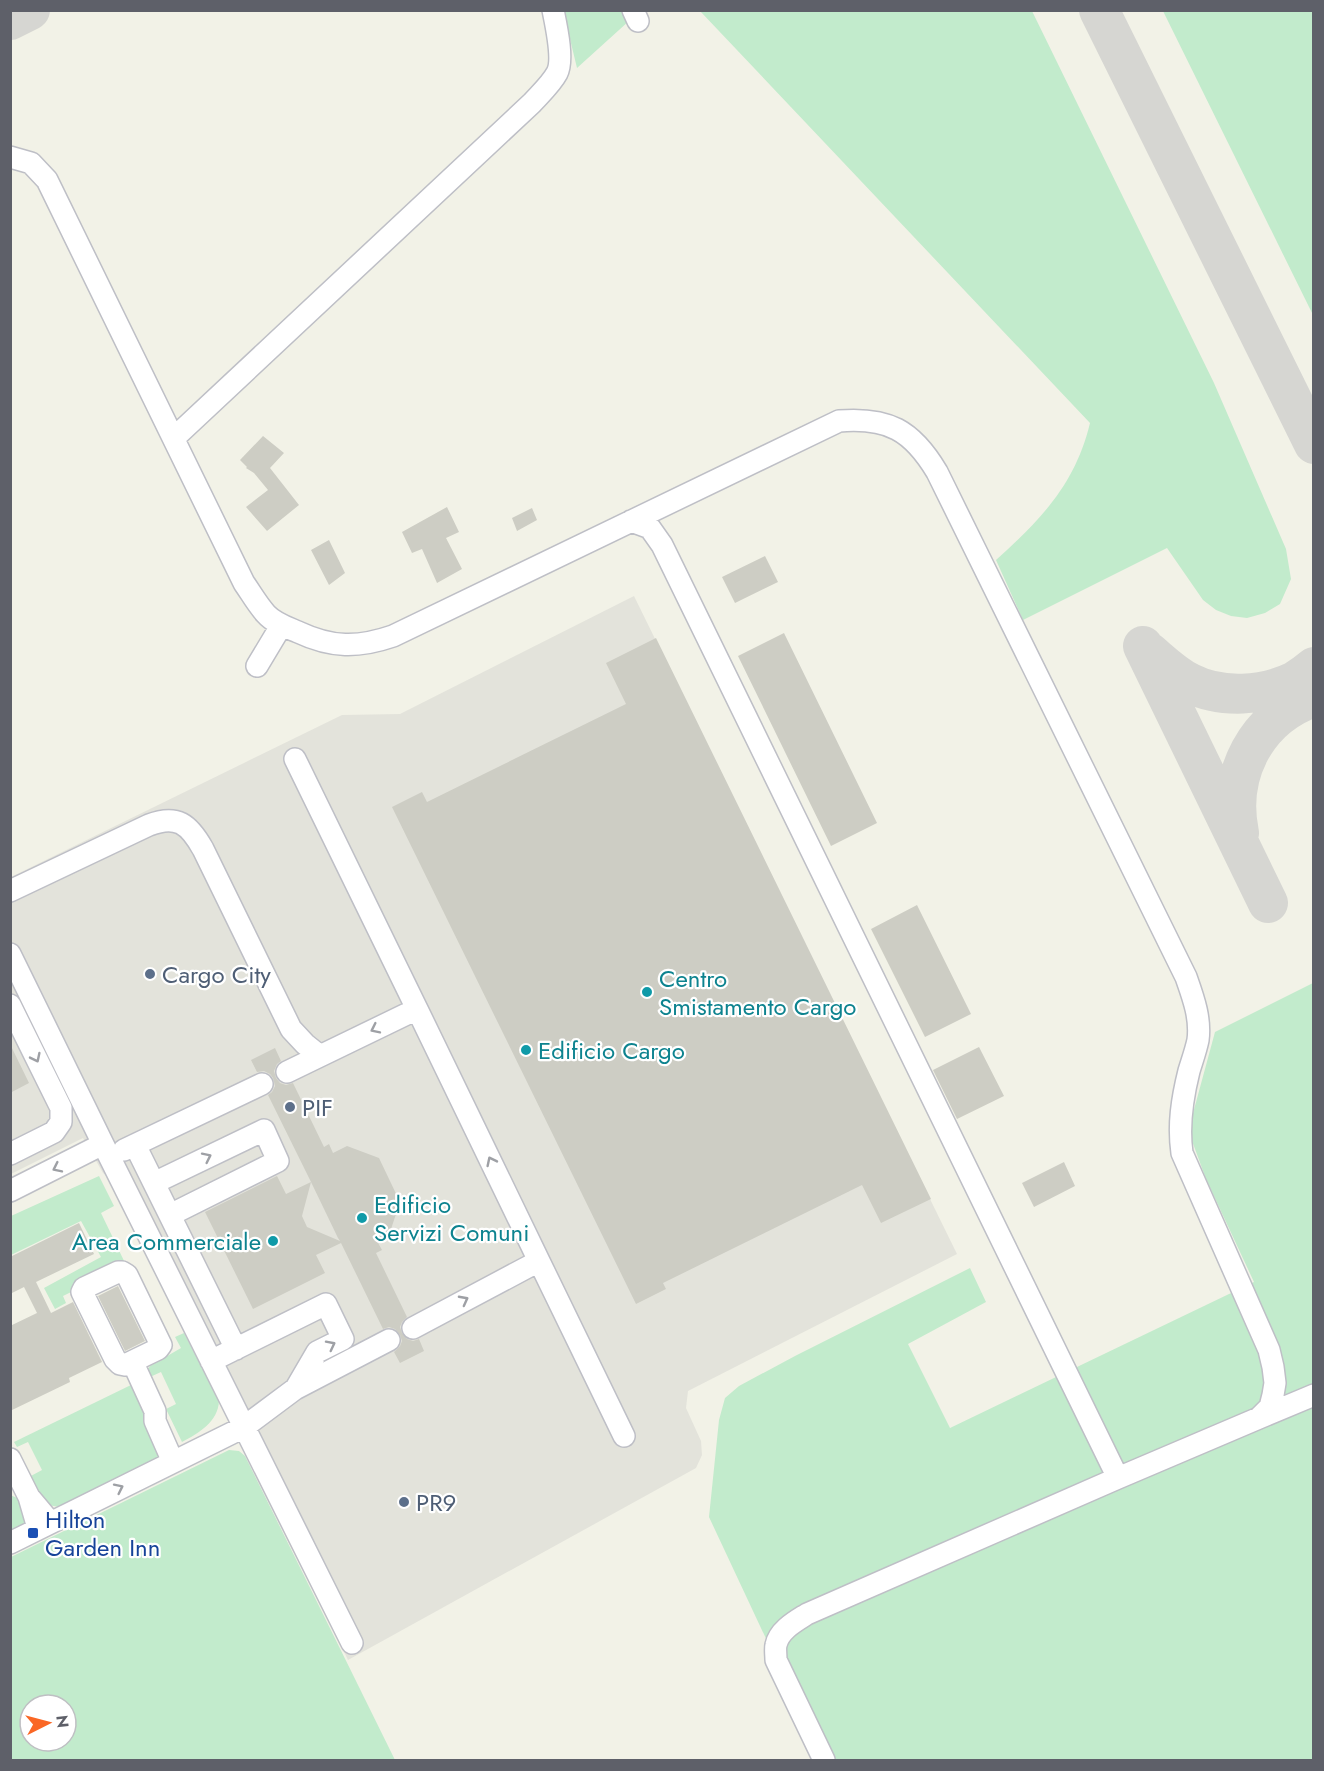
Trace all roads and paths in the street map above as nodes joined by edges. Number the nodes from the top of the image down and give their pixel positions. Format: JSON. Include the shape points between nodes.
{"nodes":[{"id":1,"x":553,"y":10,"type":"edge"},
{"id":2,"x":10,"y":157,"type":"edge"},
{"id":3,"x":174,"y":438,"type":"junction"},
{"id":4,"x":631,"y":521,"type":"junction"},
{"id":5,"x":281,"y":626,"type":"junction"},
{"id":6,"x":257,"y":666,"type":"dead end"},
{"id":7,"x":295,"y":759,"type":"dead end"},
{"id":8,"x":10,"y":891,"type":"edge"},
{"id":9,"x":10,"y":954,"type":"edge"},
{"id":10,"x":10,"y":1005,"type":"edge"},
{"id":11,"x":417,"y":1009,"type":"junction"},
{"id":12,"x":320,"y":1056,"type":"junction"},
{"id":13,"x":287,"y":1072,"type":"dead end"},
{"id":14,"x":262,"y":1084,"type":"dead end"},
{"id":15,"x":135,"y":1145,"type":"junction"},
{"id":16,"x":107,"y":1151,"type":"junction"},
{"id":17,"x":10,"y":1154,"type":"edge"},
{"id":18,"x":154,"y":1183,"type":"junction"},
{"id":19,"x":10,"y":1191,"type":"edge"},
{"id":20,"x":170,"y":1215,"type":"junction"},
{"id":21,"x":539,"y":1261,"type":"junction"},
{"id":22,"x":413,"y":1328,"type":"dead end"},
{"id":23,"x":389,"y":1340,"type":"dead end"},
{"id":24,"x":236,"y":1349,"type":"junction"},
{"id":25,"x":211,"y":1361,"type":"junction"},
{"id":26,"x":133,"y":1363,"type":"dead end"},
{"id":27,"x":296,"y":1389,"type":"junction"},
{"id":28,"x":1314,"y":1395,"type":"edge"},
{"id":29,"x":1259,"y":1418,"type":"junction"},
{"id":30,"x":244,"y":1427,"type":"junction"},
{"id":31,"x":624,"y":1436,"type":"dead end"},
{"id":32,"x":10,"y":1459,"type":"edge"},
{"id":33,"x":178,"y":1459,"type":"junction"},
{"id":34,"x":1118,"y":1478,"type":"junction"},
{"id":35,"x":15,"y":1480,"type":"edge"},
{"id":36,"x":44,"y":1525,"type":"junction"},
{"id":37,"x":10,"y":1543,"type":"edge"},
{"id":38,"x":352,"y":1643,"type":"dead end"},
{"id":39,"x":824,"y":1761,"type":"edge"}],
"edges":[{"from":1,"to":3,"type":"street","via":[[559,38],[559,70],[532,103]]},
{"from":2,"to":3,"type":"street","via":[[31,163],[47,180]]},
{"from":3,"to":5,"type":"street","via":[[244,583],[267,615]]},
{"from":4,"to":5,"type":"street","via":[[374,642],[336,645]]},
{"from":4,"to":29,"type":"street","via":[[839,421],[884,424],[908,436],[927,456],[1194,998],[1198,1039],[1183,1095],[1179,1134],[1182,1153],[1269,1350],[1275,1383],[1270,1407]]},
{"from":4,"to":34,"type":"street","via":[[650,528],[662,545]]},
{"from":5,"to":6,"type":"street"},
{"from":7,"to":11,"type":"street"},
{"from":8,"to":12,"type":"street","via":[[150,825],[169,819],[176,821],[193,834],[203,849],[291,1029]]},
{"from":9,"to":16,"type":"street"},
{"from":10,"to":17,"type":"street","one_way":true,"via":[[61,1108],[61,1122],[54,1132]]},
{"from":11,"to":12,"type":"street","one_way":true},
{"from":21,"to":11,"type":"street","one_way":true},
{"from":12,"to":13,"type":"street"},
{"from":14,"to":15,"type":"street"},
{"from":15,"to":16,"type":"street"},
{"from":15,"to":18,"type":"street"},
{"from":16,"to":19,"type":"street","one_way":true},
{"from":16,"to":25,"type":"street"},
{"from":18,"to":20,"type":"street"},
{"from":18,"to":20,"type":"street","one_way":true,"via":[[264,1130],[278,1161]]},
{"from":20,"to":24,"type":"street"},
{"from":22,"to":21,"type":"street","one_way":true},
{"from":21,"to":31,"type":"street"},
{"from":23,"to":27,"type":"street"},
{"from":24,"to":25,"type":"street"},
{"from":27,"to":24,"type":"street","one_way":true,"via":[[317,1352],[343,1339],[326,1304]]},
{"from":25,"to":30,"type":"street"},
{"from":26,"to":33,"type":"street","via":[[155,1411],[155,1421]]},
{"from":27,"to":30,"type":"street"},
{"from":28,"to":29,"type":"street"},
{"from":29,"to":34,"type":"street"},
{"from":30,"to":33,"type":"street"},
{"from":30,"to":38,"type":"street"},
{"from":32,"to":35,"type":"street"},
{"from":36,"to":33,"type":"street","one_way":true},
{"from":34,"to":39,"type":"street","via":[[807,1614],[782,1633],[776,1644],[776,1659]]},
{"from":35,"to":36,"type":"street"},
{"from":36,"to":37,"type":"street"}]}
